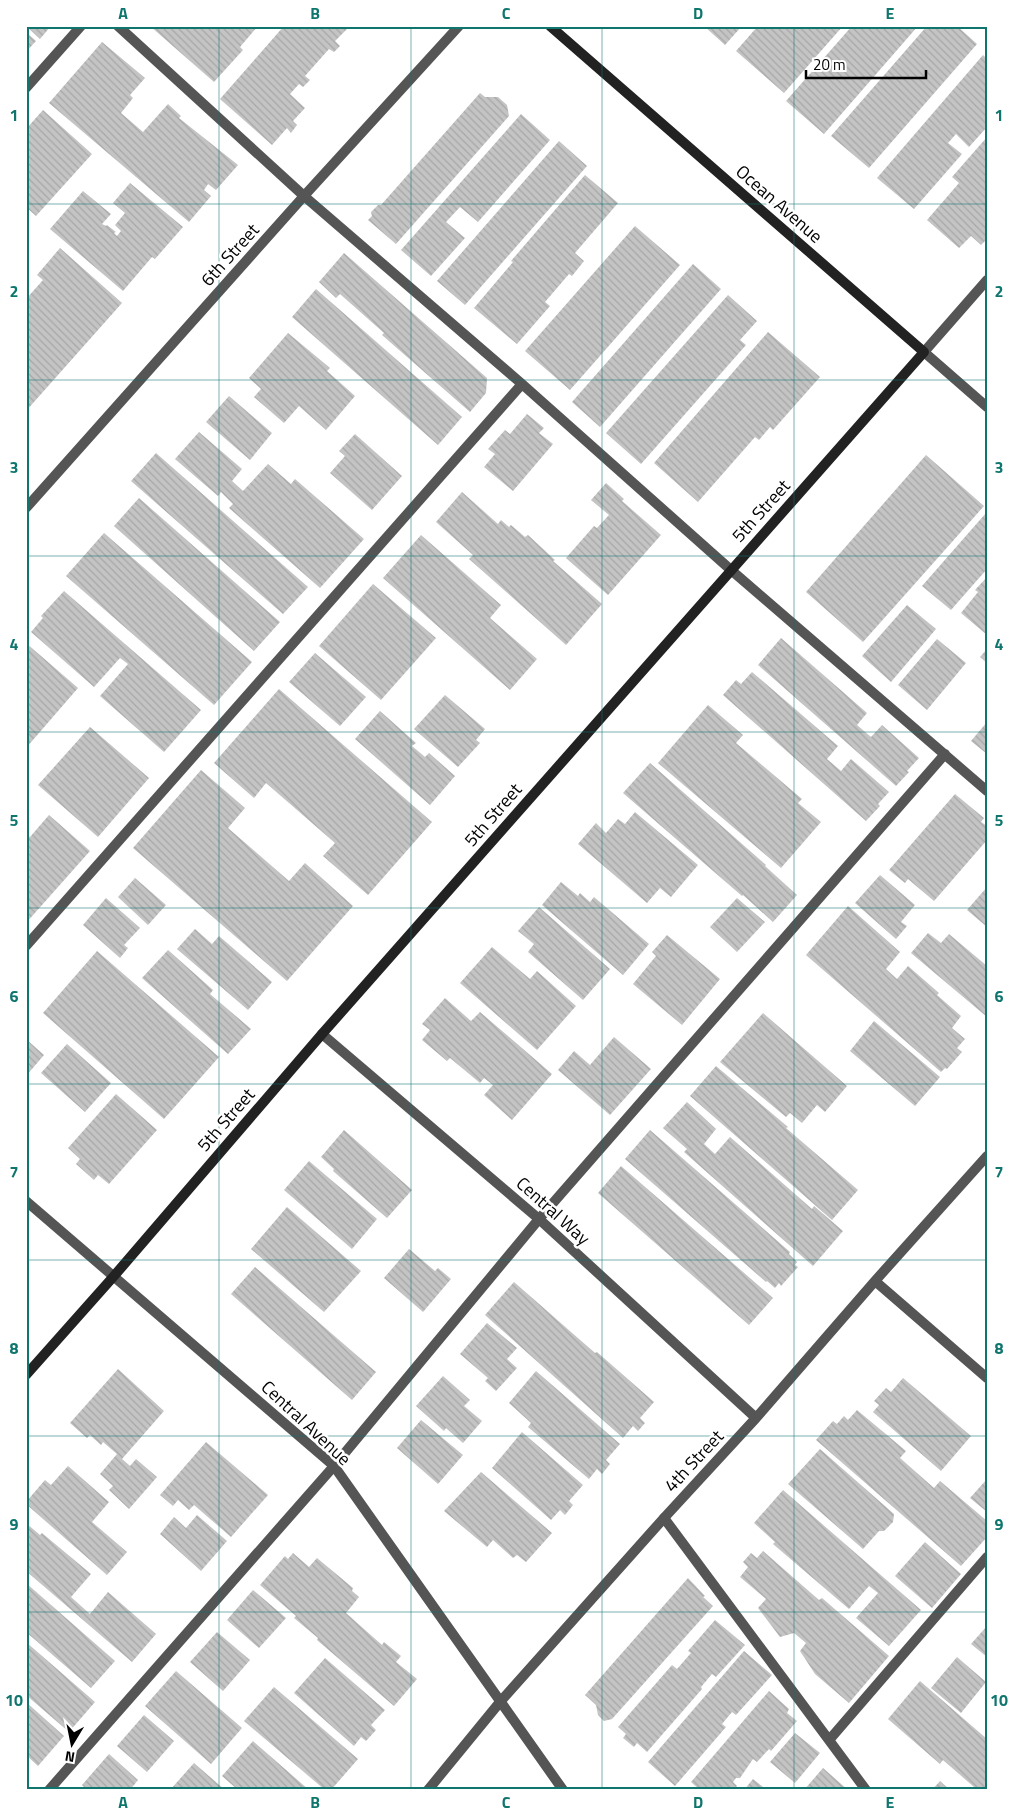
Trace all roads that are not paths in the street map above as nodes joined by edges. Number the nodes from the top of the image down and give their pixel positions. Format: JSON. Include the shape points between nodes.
{"nodes":[{"id":1,"x":81,"y":26,"type":"edge"},
{"id":2,"x":118,"y":26,"type":"edge"},
{"id":3,"x":459,"y":26,"type":"edge"},
{"id":4,"x":550,"y":26,"type":"edge"},
{"id":5,"x":26,"y":88,"type":"edge"},
{"id":6,"x":304,"y":196,"type":"junction"},
{"id":7,"x":987,"y":280,"type":"edge"},
{"id":8,"x":924,"y":352,"type":"junction"},
{"id":9,"x":522,"y":384,"type":"junction"},
{"id":10,"x":987,"y":407,"type":"edge"},
{"id":11,"x":26,"y":508,"type":"edge"},
{"id":12,"x":731,"y":570,"type":"junction"},
{"id":13,"x":945,"y":754,"type":"junction"},
{"id":14,"x":987,"y":791,"type":"edge"},
{"id":15,"x":26,"y":946,"type":"edge"},
{"id":16,"x":322,"y":1034,"type":"junction"},
{"id":17,"x":987,"y":1156,"type":"edge"},
{"id":18,"x":26,"y":1201,"type":"edge"},
{"id":19,"x":539,"y":1219,"type":"junction"},
{"id":20,"x":114,"y":1276,"type":"junction"},
{"id":21,"x":875,"y":1281,"type":"junction"},
{"id":22,"x":26,"y":1375,"type":"edge"},
{"id":23,"x":987,"y":1378,"type":"edge"},
{"id":24,"x":756,"y":1418,"type":"junction"},
{"id":25,"x":334,"y":1466,"type":"junction"},
{"id":26,"x":664,"y":1518,"type":"junction"},
{"id":27,"x":987,"y":1557,"type":"edge"},
{"id":28,"x":500,"y":1702,"type":"junction"},
{"id":29,"x":830,"y":1739,"type":"junction"},
{"id":30,"x":49,"y":1790,"type":"edge"},
{"id":31,"x":428,"y":1790,"type":"edge"},
{"id":32,"x":563,"y":1790,"type":"edge"},
{"id":33,"x":866,"y":1790,"type":"edge"}],
"edges":[{"from":1,"to":5,"type":"street"},
{"from":2,"to":6,"type":"street"},
{"from":3,"to":6,"type":"street","name":"6th Street"},
{"from":4,"to":8,"type":"main road","name":"Ocean Avenue"},
{"from":6,"to":9,"type":"street"},
{"from":6,"to":11,"type":"street","name":"6th Street"},
{"from":7,"to":8,"type":"street","name":"5th Street"},
{"from":8,"to":10,"type":"street","name":"Ocean Avenue"},
{"from":8,"to":12,"type":"main road","name":"5th Street"},
{"from":9,"to":12,"type":"street"},
{"from":9,"to":15,"type":"street"},
{"from":12,"to":13,"type":"street"},
{"from":12,"to":16,"type":"main road","name":"5th Street"},
{"from":13,"to":14,"type":"street"},
{"from":13,"to":19,"type":"street"},
{"from":16,"to":19,"type":"street","name":"Central Way"},
{"from":16,"to":20,"type":"main road","name":"5th Street"},
{"from":17,"to":21,"type":"street","name":"4th Street"},
{"from":18,"to":20,"type":"street","name":"Central Avenue"},
{"from":19,"to":24,"type":"street","name":"Central Way"},
{"from":19,"to":25,"type":"street"},
{"from":20,"to":22,"type":"main road","name":"5th Street"},
{"from":20,"to":25,"type":"street","name":"Central Avenue"},
{"from":21,"to":23,"type":"street"},
{"from":21,"to":24,"type":"street","name":"4th Street"},
{"from":24,"to":26,"type":"street","name":"4th Street"},
{"from":25,"to":28,"type":"street","name":"Central Avenue"},
{"from":25,"to":30,"type":"street"},
{"from":26,"to":28,"type":"street","name":"4th Street"},
{"from":26,"to":29,"type":"street"},
{"from":27,"to":29,"type":"street"},
{"from":28,"to":31,"type":"street","name":"4th Street"},
{"from":28,"to":32,"type":"street","name":"Central Avenue"},
{"from":29,"to":33,"type":"street"}]}
